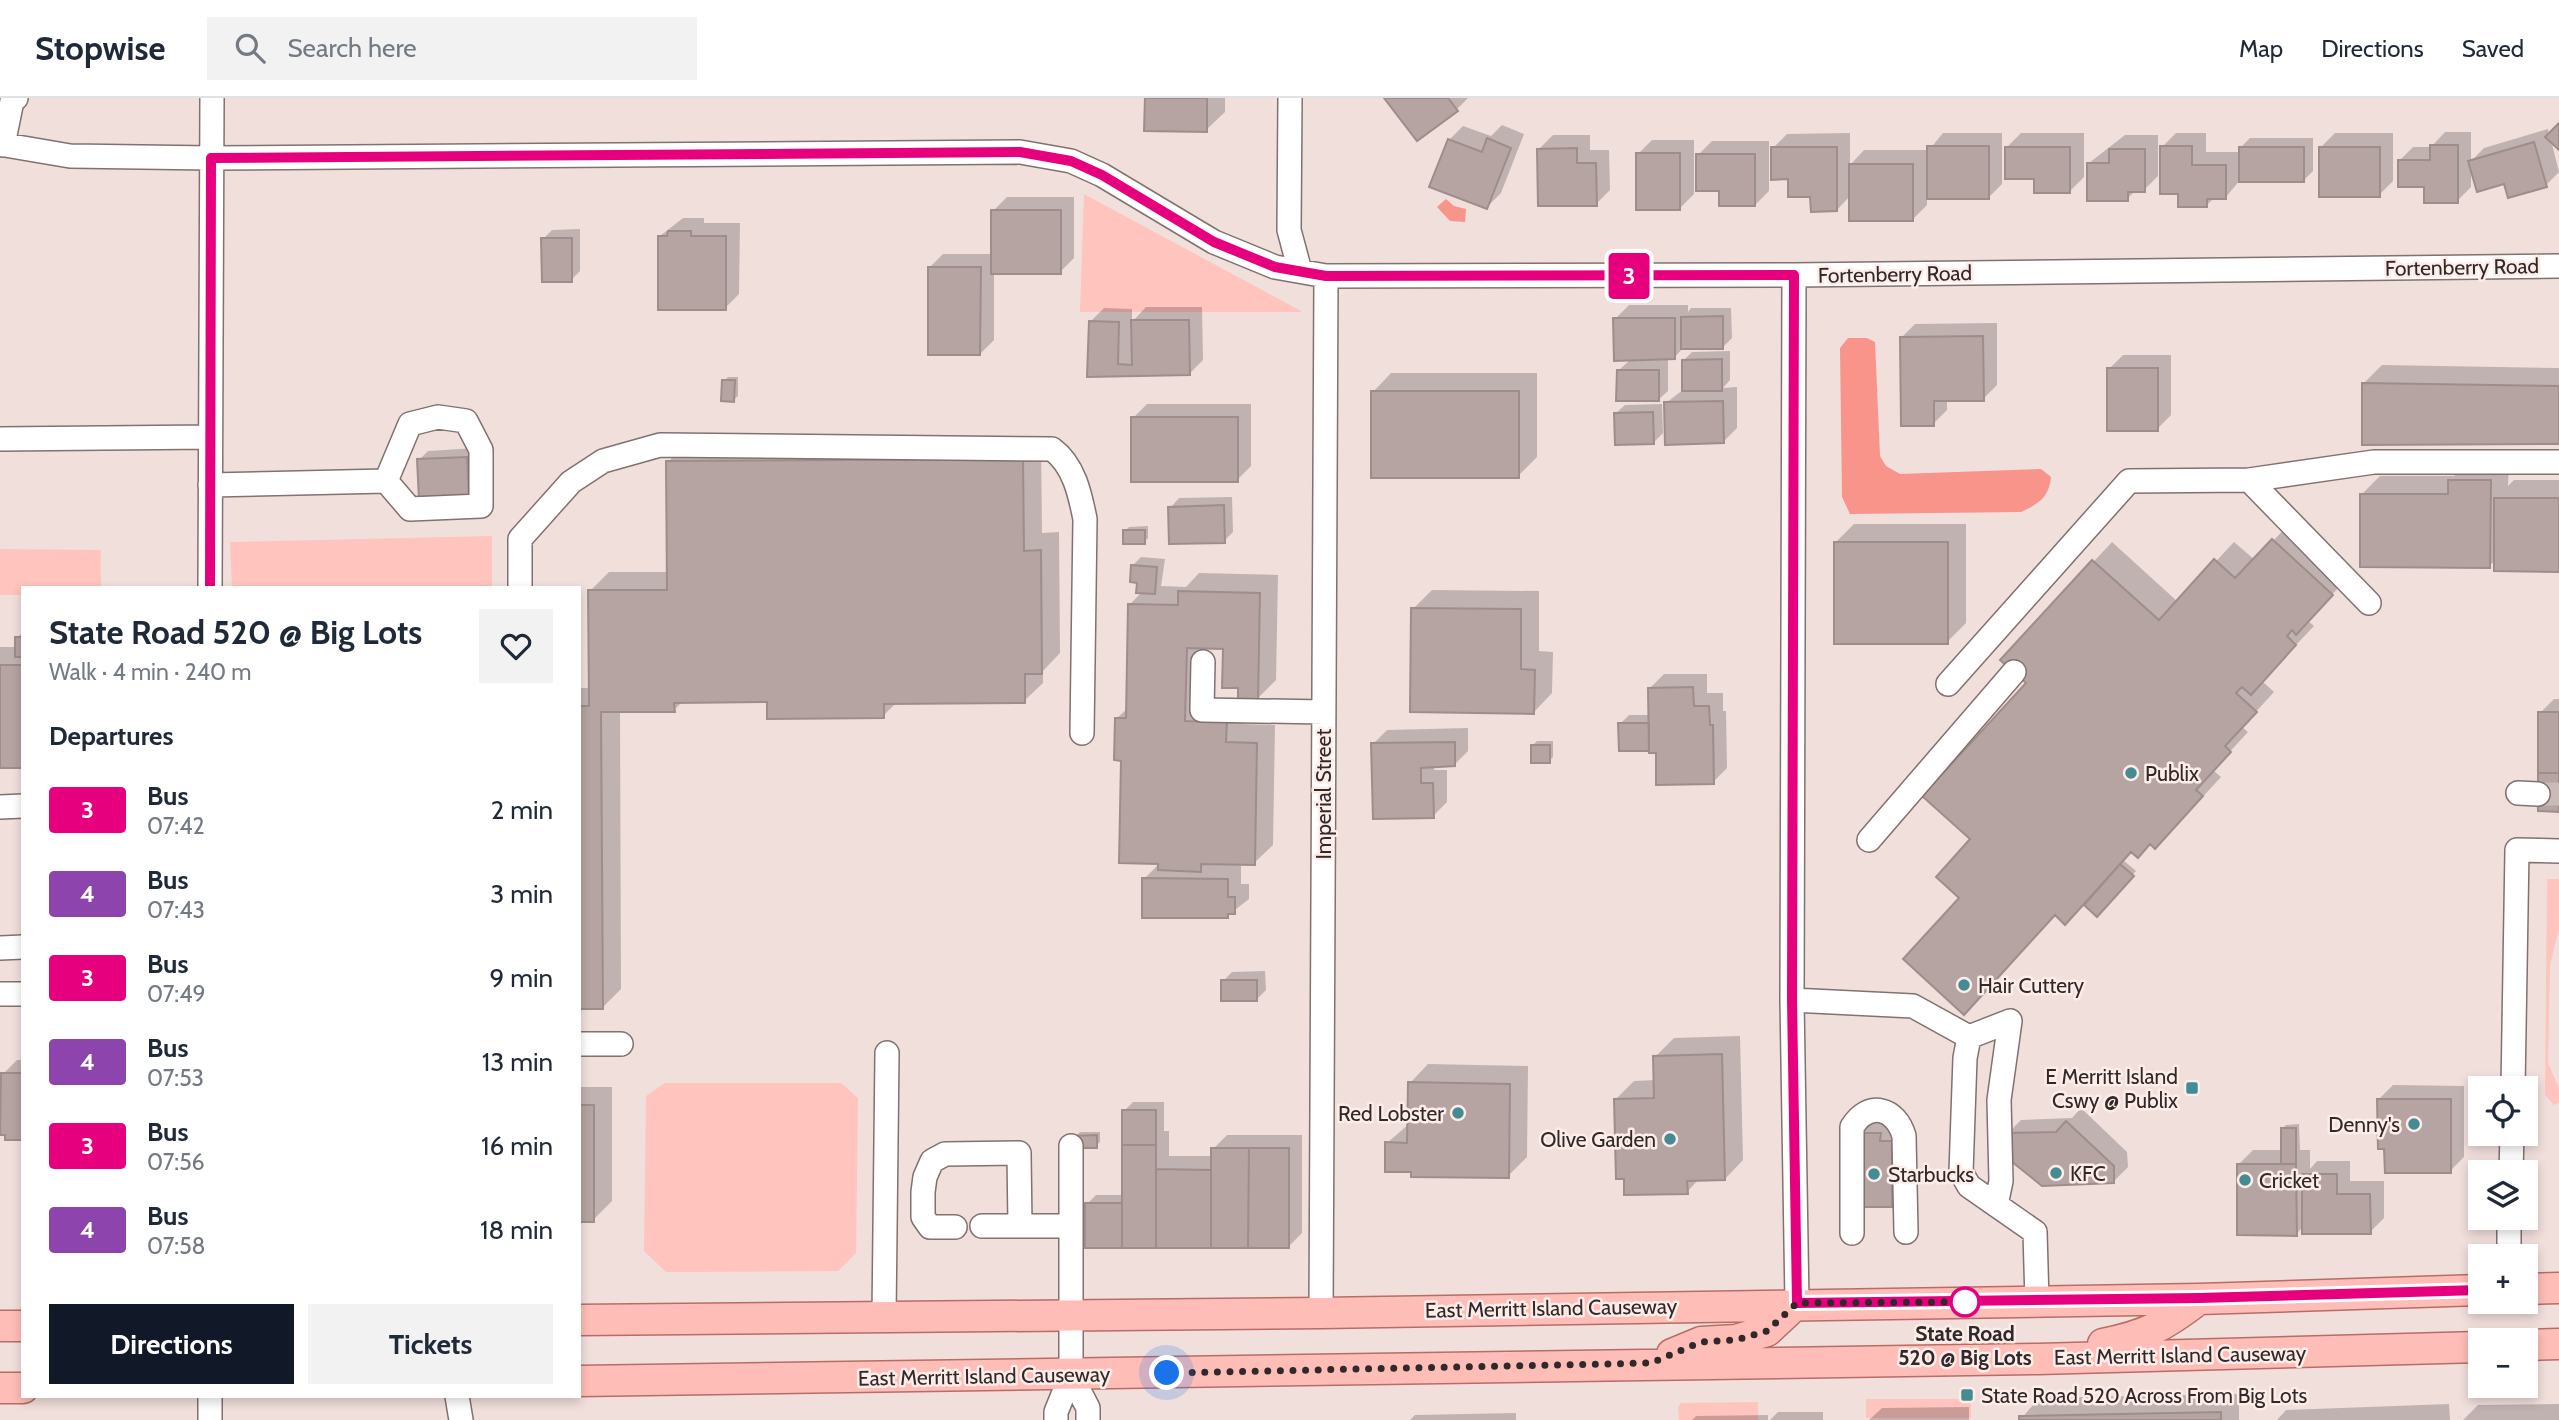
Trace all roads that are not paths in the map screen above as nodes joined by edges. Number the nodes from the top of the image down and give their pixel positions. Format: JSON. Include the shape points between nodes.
{"nodes":[{"id":1,"x":16,"y":98,"type":"edge"},
{"id":2,"x":212,"y":98,"type":"edge"},
{"id":3,"x":1290,"y":98,"type":"edge"},
{"id":4,"x":2,"y":145,"type":"edge"},
{"id":5,"x":211,"y":158,"type":"junction"},
{"id":6,"x":2559,"y":266,"type":"edge"},
{"id":7,"x":1300,"y":271,"type":"junction"},
{"id":8,"x":1794,"y":275,"type":"junction"},
{"id":9,"x":1326,"y":276,"type":"junction"},
{"id":10,"x":210,"y":437,"type":"junction"},
{"id":11,"x":0,"y":439,"type":"edge"},
{"id":12,"x":2559,"y":462,"type":"edge"},
{"id":13,"x":2249,"y":480,"type":"junction"},
{"id":14,"x":386,"y":481,"type":"junction"},
{"id":15,"x":210,"y":485,"type":"junction"},
{"id":16,"x":210,"y":586,"type":"edge"},
{"id":17,"x":520,"y":586,"type":"edge"},
{"id":18,"x":2369,"y":603,"type":"dead end"},
{"id":19,"x":1203,"y":662,"type":"dead end"},
{"id":20,"x":2014,"y":672,"type":"dead end"},
{"id":21,"x":1948,"y":684,"type":"dead end"},
{"id":22,"x":1324,"y":712,"type":"junction"},
{"id":23,"x":1082,"y":733,"type":"dead end"},
{"id":24,"x":21,"y":806,"type":"edge"},
{"id":25,"x":0,"y":807,"type":"edge"},
{"id":26,"x":1870,"y":840,"type":"dead end"},
{"id":27,"x":2559,"y":850,"type":"edge"},
{"id":28,"x":21,"y":947,"type":"edge"},
{"id":29,"x":0,"y":948,"type":"edge"},
{"id":30,"x":0,"y":994,"type":"edge"},
{"id":31,"x":21,"y":994,"type":"edge"},
{"id":32,"x":1792,"y":1000,"type":"junction"},
{"id":33,"x":1969,"y":1037,"type":"junction"},
{"id":34,"x":581,"y":1044,"type":"edge"},
{"id":35,"x":621,"y":1044,"type":"dead end"},
{"id":36,"x":887,"y":1053,"type":"dead end"},
{"id":37,"x":2513,"y":1076,"type":"edge"},
{"id":38,"x":1072,"y":1146,"type":"dead end"},
{"id":39,"x":1996,"y":1205,"type":"junction"},
{"id":40,"x":982,"y":1226,"type":"dead end"},
{"id":41,"x":1020,"y":1226,"type":"junction"},
{"id":42,"x":1071,"y":1226,"type":"junction"},
{"id":43,"x":955,"y":1227,"type":"dead end"},
{"id":44,"x":1906,"y":1232,"type":"dead end"},
{"id":45,"x":1852,"y":1233,"type":"dead end"},
{"id":46,"x":2559,"y":1288,"type":"edge"},
{"id":47,"x":2538,"y":1289,"type":"edge"},
{"id":48,"x":2468,"y":1290,"type":"edge"},
{"id":49,"x":2199,"y":1298,"type":"junction"},
{"id":50,"x":2037,"y":1301,"type":"junction"},
{"id":51,"x":1797,"y":1303,"type":"junction"},
{"id":52,"x":1321,"y":1313,"type":"junction"},
{"id":53,"x":1072,"y":1316,"type":"junction"},
{"id":54,"x":884,"y":1317,"type":"junction"},
{"id":55,"x":581,"y":1320,"type":"edge"},
{"id":56,"x":0,"y":1326,"type":"edge"},
{"id":57,"x":21,"y":1326,"type":"edge"},
{"id":58,"x":2559,"y":1343,"type":"edge"},
{"id":59,"x":2538,"y":1344,"type":"edge"},
{"id":60,"x":2468,"y":1347,"type":"edge"},
{"id":61,"x":2038,"y":1359,"type":"junction"},
{"id":62,"x":1651,"y":1363,"type":"junction"},
{"id":63,"x":1072,"y":1375,"type":"junction"},
{"id":64,"x":581,"y":1381,"type":"edge"},
{"id":65,"x":0,"y":1388,"type":"edge"},
{"id":66,"x":21,"y":1388,"type":"edge"},
{"id":67,"x":210,"y":1398,"type":"edge"},
{"id":68,"x":457,"y":1398,"type":"edge"},
{"id":69,"x":210,"y":1420,"type":"edge"},
{"id":70,"x":461,"y":1420,"type":"edge"},
{"id":71,"x":1056,"y":1420,"type":"edge"},
{"id":72,"x":1088,"y":1420,"type":"edge"}],
"edges":[{"from":1,"to":4,"type":"street"},
{"from":2,"to":5,"type":"street"},
{"from":3,"to":7,"type":"street","via":[[1289,230]]},
{"from":4,"to":5,"type":"street","name":"Fortenberry Road","via":[[70,156]]},
{"from":5,"to":7,"type":"street","name":"Fortenberry Road","via":[[1020,152],[1071,161],[1214,242],[1275,267]]},
{"from":5,"to":10,"type":"street"},
{"from":6,"to":8,"type":"street","name":"Fortenberry Road"},
{"from":7,"to":9,"type":"street","name":"Fortenberry Road"},
{"from":8,"to":9,"type":"street","name":"Fortenberry Road"},
{"from":8,"to":32,"type":"street"},
{"from":9,"to":22,"type":"street","name":"Imperial Street"},
{"from":10,"to":11,"type":"street"},
{"from":10,"to":15,"type":"street"},
{"from":12,"to":13,"type":"street","via":[[2374,461]]},
{"from":13,"to":18,"type":"street"},
{"from":13,"to":21,"type":"street","via":[[2129,481]]},
{"from":14,"to":14,"type":"street","via":[[410,509],[481,506],[481,450],[466,421],[438,416],[410,425]]},
{"from":14,"to":15,"type":"street"},
{"from":15,"to":16,"type":"street"},
{"from":17,"to":23,"type":"street","via":[[520,539],[571,482],[603,461],[660,445],[1052,449],[1069,470],[1085,519]]},
{"from":19,"to":22,"type":"street","via":[[1202,710]]},
{"from":20,"to":26,"type":"street"},
{"from":22,"to":52,"type":"street","name":"Imperial Street"},
{"from":24,"to":25,"type":"street"},
{"from":27,"to":37,"type":"street","via":[[2517,850]]},
{"from":28,"to":29,"type":"street"},
{"from":30,"to":31,"type":"street"},
{"from":32,"to":33,"type":"street","via":[[1913,1006]]},
{"from":32,"to":51,"type":"street"},
{"from":33,"to":39,"type":"street","via":[[1961,1172],[1969,1186]]},
{"from":33,"to":39,"type":"street","via":[[2010,1021],[2000,1100],[2001,1181]]},
{"from":34,"to":35,"type":"street"},
{"from":36,"to":54,"type":"street"},
{"from":38,"to":42,"type":"street"},
{"from":39,"to":50,"type":"street","via":[[2035,1233]]},
{"from":40,"to":41,"type":"street"},
{"from":41,"to":42,"type":"street"},
{"from":41,"to":43,"type":"street","via":[[1019,1153],[945,1154],[932,1161],[925,1177],[923,1217],[930,1227]]},
{"from":42,"to":53,"type":"street"},
{"from":44,"to":45,"type":"street","via":[[1904,1136],[1899,1121],[1872,1110],[1858,1116],[1852,1127]]},
{"from":46,"to":47,"type":"main road"},
{"from":48,"to":49,"type":"main road","name":"East Merritt Island Causeway"},
{"from":49,"to":50,"type":"main road","name":"East Merritt Island Causeway"},
{"from":49,"to":61,"type":"main road","via":[[2140,1337]]},
{"from":50,"to":51,"type":"main road","name":"East Merritt Island Causeway"},
{"from":51,"to":52,"type":"main road","name":"East Merritt Island Causeway"},
{"from":51,"to":62,"type":"main road","via":[[1767,1331],[1736,1340],[1701,1342]]},
{"from":52,"to":53,"type":"main road","name":"East Merritt Island Causeway"},
{"from":53,"to":54,"type":"main road","name":"East Merritt Island Causeway"},
{"from":53,"to":63,"type":"street"},
{"from":54,"to":55,"type":"main road","name":"East Merritt Island Causeway"},
{"from":56,"to":57,"type":"main road"},
{"from":58,"to":59,"type":"main road"},
{"from":60,"to":61,"type":"main road","name":"East Merritt Island Causeway"},
{"from":61,"to":62,"type":"main road","name":"East Merritt Island Causeway"},
{"from":62,"to":63,"type":"main road","name":"East Merritt Island Causeway"},
{"from":63,"to":64,"type":"main road","name":"East Merritt Island Causeway"},
{"from":63,"to":71,"type":"street"},
{"from":63,"to":72,"type":"street"},
{"from":65,"to":66,"type":"main road"},
{"from":67,"to":69,"type":"street"},
{"from":68,"to":70,"type":"street"}]}
